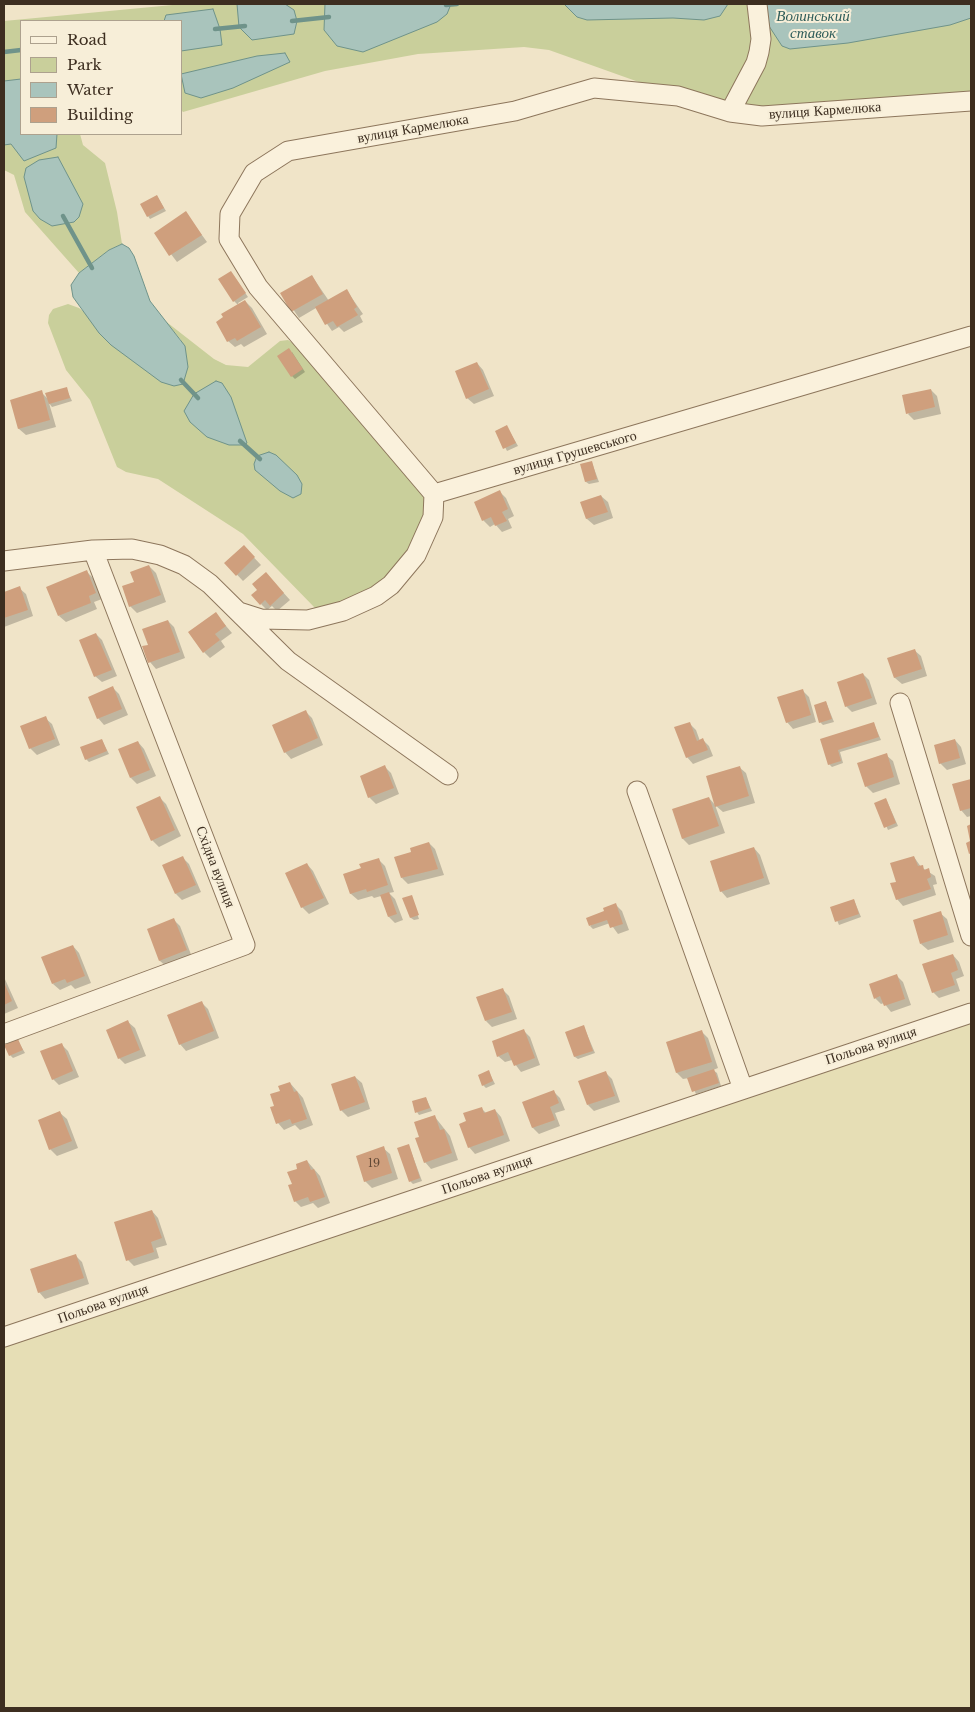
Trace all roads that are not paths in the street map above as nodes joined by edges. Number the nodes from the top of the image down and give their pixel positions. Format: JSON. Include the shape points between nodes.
{"nodes":[{"id":1,"x":757,"y":4,"type":"edge"},
{"id":2,"x":971,"y":101,"type":"edge"},
{"id":3,"x":730,"y":112,"type":"junction"},
{"id":4,"x":971,"y":336,"type":"edge"},
{"id":5,"x":434,"y":494,"type":"junction"},
{"id":6,"x":93,"y":550,"type":"junction"},
{"id":7,"x":4,"y":561,"type":"edge"},
{"id":8,"x":238,"y":612,"type":"junction"},
{"id":9,"x":900,"y":703,"type":"dead end"},
{"id":10,"x":448,"y":775,"type":"dead end"},
{"id":11,"x":638,"y":791,"type":"dead end"},
{"id":12,"x":971,"y":936,"type":"edge"},
{"id":13,"x":971,"y":1013,"type":"edge"},
{"id":14,"x":4,"y":1034,"type":"edge"},
{"id":15,"x":743,"y":1089,"type":"junction"},
{"id":16,"x":4,"y":1338,"type":"edge"}],
"edges":[{"from":1,"to":3,"type":"street","via":[[761,39],[758,57]]},
{"from":2,"to":3,"type":"street","name":"вулиця Кармелюка","via":[[762,116]]},
{"from":3,"to":5,"type":"street","name":"вулиця Кармелюка","via":[[678,96],[594,88],[515,111],[288,151],[254,173],[230,214],[230,239],[258,287]]},
{"from":4,"to":5,"type":"street","name":"вулиця Грушевського"},
{"from":5,"to":8,"type":"street","via":[[433,517],[416,556],[391,585],[376,596],[343,611],[308,620],[262,619]]},
{"from":6,"to":7,"type":"street"},
{"from":6,"to":8,"type":"street","via":[[132,549],[160,554],[184,565],[203,579]]},
{"from":6,"to":14,"type":"street","name":"Східна вулиця","via":[[245,945]]},
{"from":8,"to":10,"type":"street","via":[[288,661]]},
{"from":9,"to":12,"type":"street"},
{"from":11,"to":15,"type":"street"},
{"from":13,"to":15,"type":"street","name":"Польова вулиця"},
{"from":15,"to":16,"type":"street","name":"Польова вулиця"}]}
